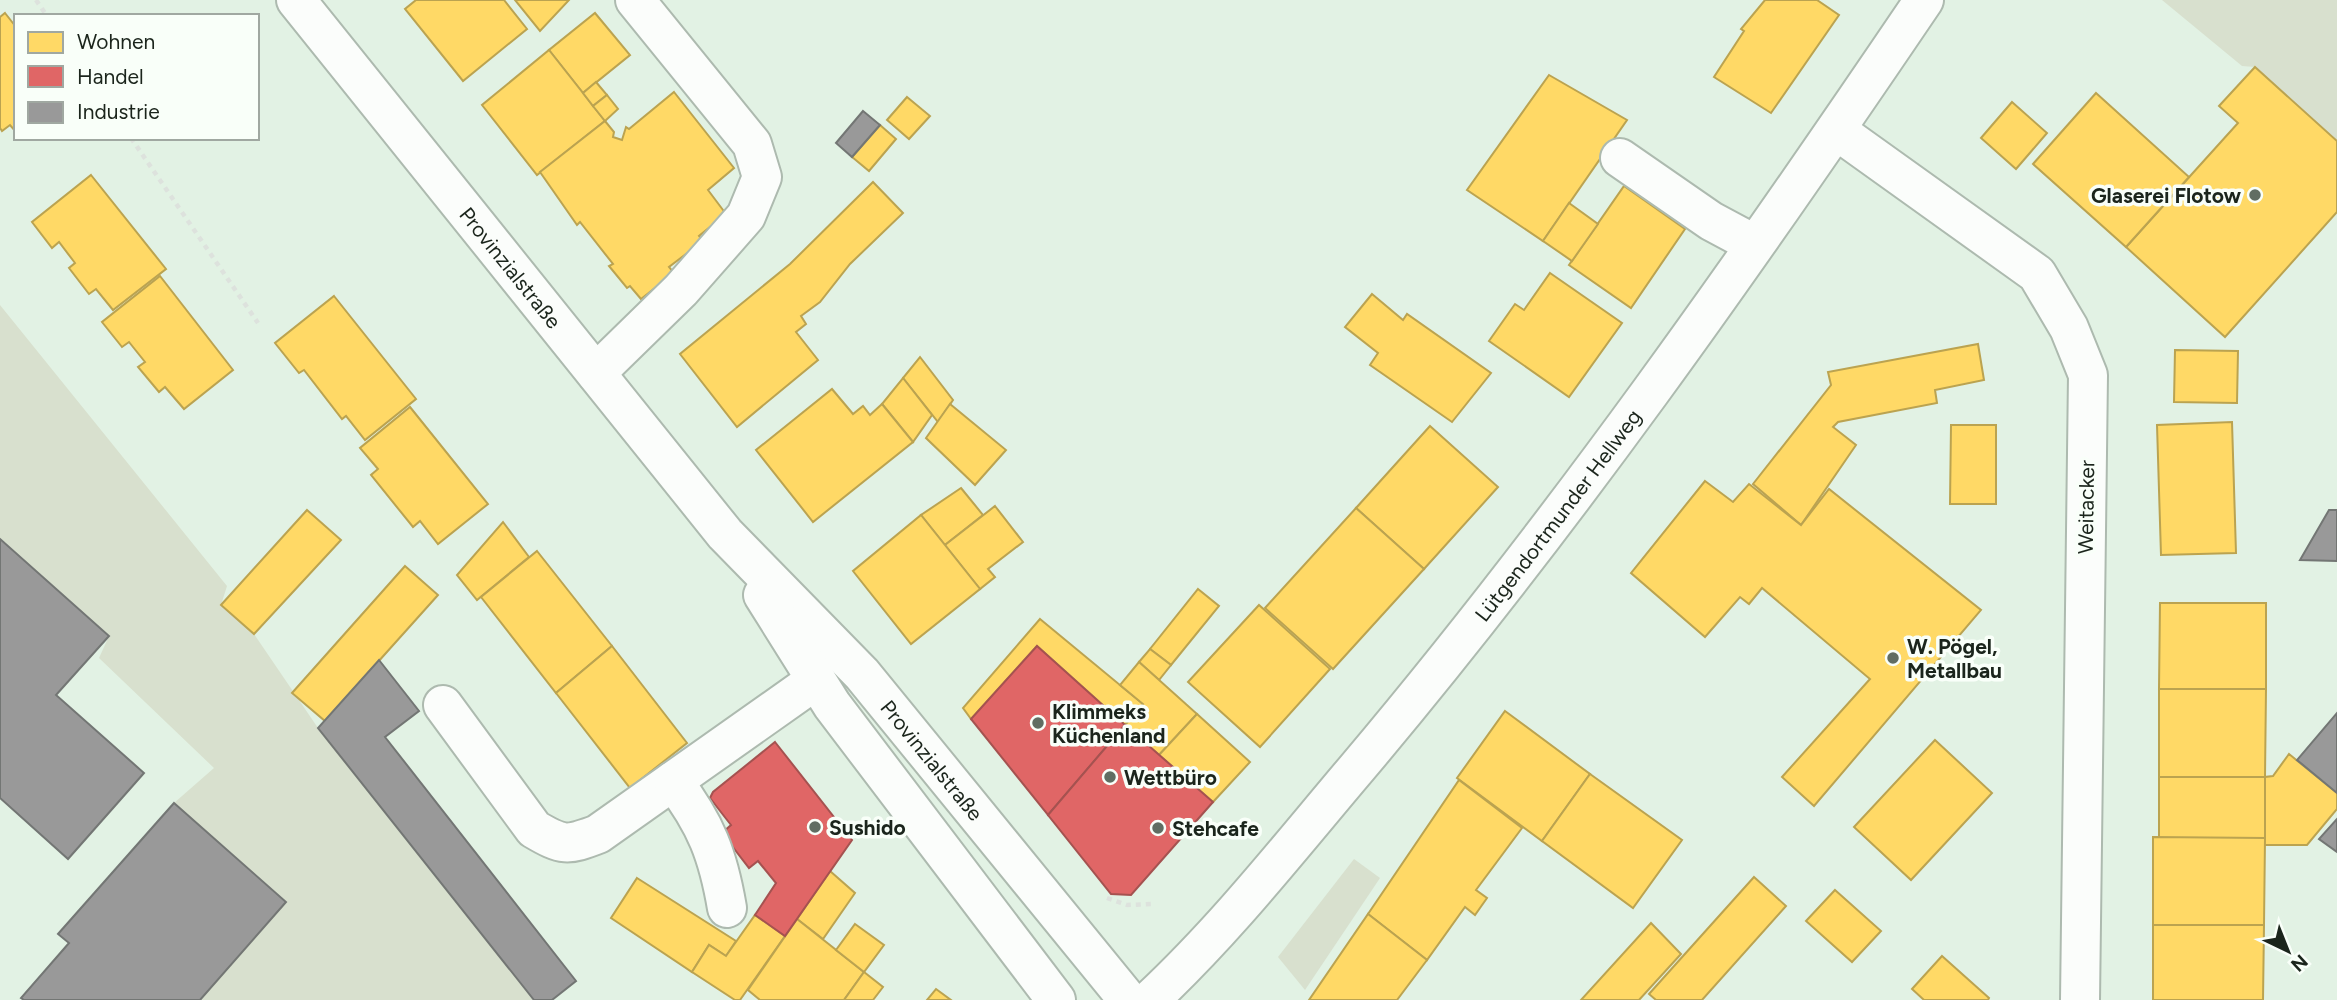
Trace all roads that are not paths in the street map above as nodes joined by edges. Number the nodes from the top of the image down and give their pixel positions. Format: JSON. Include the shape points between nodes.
{"nodes":[{"id":1,"x":296,"y":0,"type":"edge"},
{"id":2,"x":635,"y":0,"type":"edge"},
{"id":3,"x":1924,"y":0,"type":"edge"},
{"id":4,"x":1836,"y":131,"type":"junction"},
{"id":5,"x":1620,"y":158,"type":"dead end"},
{"id":6,"x":1755,"y":244,"type":"junction"},
{"id":7,"x":596,"y":373,"type":"junction"},
{"id":8,"x":725,"y":534,"type":"junction"},
{"id":9,"x":816,"y":680,"type":"junction"},
{"id":10,"x":443,"y":705,"type":"dead end"},
{"id":11,"x":673,"y":781,"type":"junction"},
{"id":12,"x":727,"y":908,"type":"dead end"},
{"id":13,"x":1056,"y":1000,"type":"edge"},
{"id":14,"x":1128,"y":1000,"type":"edge"},
{"id":15,"x":1150,"y":1000,"type":"edge"},
{"id":16,"x":2080,"y":1000,"type":"edge"}],
"edges":[{"from":1,"to":7,"type":"main road","name":"Provinzialstraße"},
{"from":2,"to":7,"type":"main road","via":[[752,144],[762,177],[746,216],[681,290]]},
{"from":3,"to":4,"type":"main road","name":"Lütgendortmunder Hellweg"},
{"from":4,"to":6,"type":"main road","name":"Lütgendortmunder Hellweg"},
{"from":4,"to":16,"type":"main road","name":"Weitacker","via":[[2037,274],[2069,328],[2088,375]]},
{"from":5,"to":6,"type":"main road","via":[[1711,221]]},
{"from":6,"to":15,"type":"main road","name":"Lütgendortmunder Hellweg","via":[[1451,656],[1201,952]]},
{"from":7,"to":8,"type":"main road","name":"Provinzialstraße"},
{"from":8,"to":9,"type":"main road","name":"Provinzialstraße"},
{"from":8,"to":14,"type":"main road","name":"Provinzialstraße","via":[[862,674]]},
{"from":9,"to":11,"type":"main road"},
{"from":9,"to":13,"type":"main road","name":"Provinzialstraße"},
{"from":10,"to":11,"type":"main road","via":[[534,830],[555,841],[569,845],[598,834]]},
{"from":11,"to":12,"type":"main road","via":[[694,808],[718,859]]}]}
